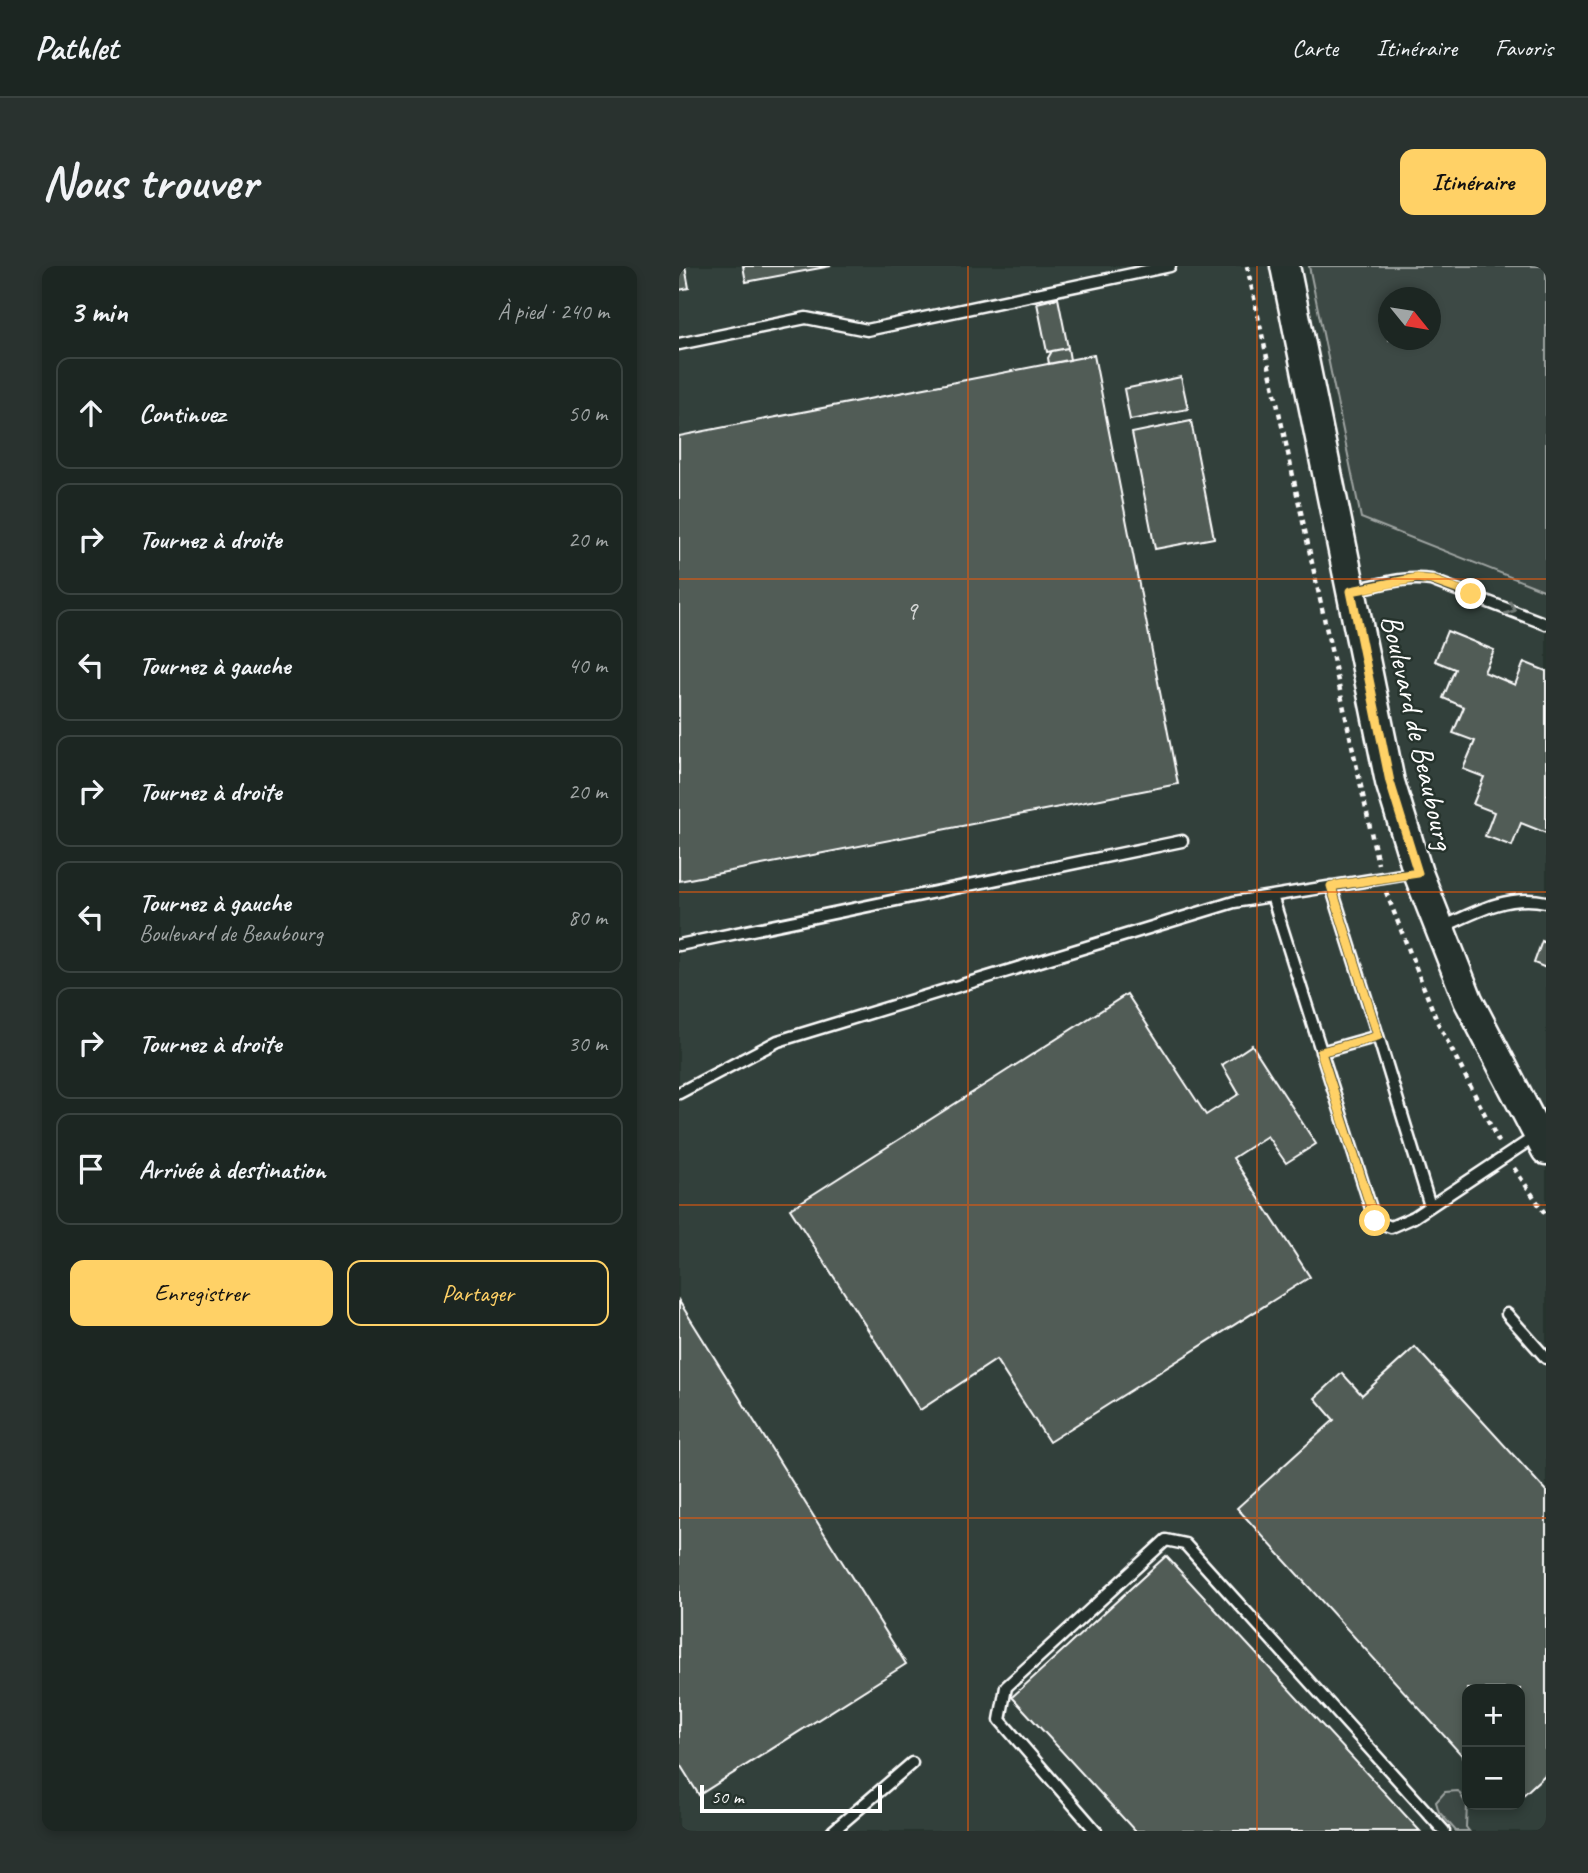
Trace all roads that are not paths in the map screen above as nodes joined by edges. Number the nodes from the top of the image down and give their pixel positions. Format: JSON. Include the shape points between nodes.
{"nodes":[{"id":1,"x":1170,"y":266,"type":"edge"},
{"id":2,"x":1285,"y":266,"type":"edge"},
{"id":3,"x":679,"y":344,"type":"edge"},
{"id":4,"x":1351,"y":591,"type":"junction"},
{"id":5,"x":1546,"y":624,"type":"edge"},
{"id":6,"x":1182,"y":841,"type":"dead end"},
{"id":7,"x":1418,"y":873,"type":"junction"},
{"id":8,"x":1331,"y":886,"type":"junction"},
{"id":9,"x":1272,"y":896,"type":"junction"},
{"id":10,"x":1546,"y":902,"type":"edge"},
{"id":11,"x":1440,"y":929,"type":"junction"},
{"id":12,"x":679,"y":945,"type":"edge"},
{"id":13,"x":1378,"y":1036,"type":"junction"},
{"id":14,"x":1321,"y":1052,"type":"junction"},
{"id":15,"x":679,"y":1093,"type":"edge"},
{"id":16,"x":1541,"y":1143,"type":"edge"},
{"id":17,"x":1430,"y":1206,"type":"junction"},
{"id":18,"x":1507,"y":1314,"type":"dead end"},
{"id":19,"x":1546,"y":1358,"type":"edge"},
{"id":20,"x":912,"y":1763,"type":"dead end"},
{"id":21,"x":833,"y":1831,"type":"edge"},
{"id":22,"x":1095,"y":1831,"type":"edge"},
{"id":23,"x":1444,"y":1831,"type":"edge"}],
"edges":[{"from":1,"to":3,"type":"lane","via":[[867,330],[806,318]]},
{"from":2,"to":4,"type":"main road","name":"Boulevard de Beaubourg"},
{"from":4,"to":5,"type":"lane","one_way":true,"via":[[1399,580],[1431,580]]},
{"from":4,"to":7,"type":"main road","name":"Boulevard de Beaubourg","via":[[1390,782]]},
{"from":6,"to":12,"type":"lane"},
{"from":7,"to":8,"type":"lane"},
{"from":7,"to":11,"type":"main road","name":"Boulevard de Beaubourg"},
{"from":8,"to":9,"type":"lane"},
{"from":8,"to":13,"type":"lane"},
{"from":9,"to":14,"type":"lane"},
{"from":9,"to":15,"type":"lane","via":[[1234,902],[778,1041]]},
{"from":10,"to":11,"type":"lane","via":[[1515,899]]},
{"from":11,"to":16,"type":"main road","name":"Boulevard de Beaubourg","via":[[1468,1000]]},
{"from":13,"to":14,"type":"lane"},
{"from":13,"to":17,"type":"lane"},
{"from":14,"to":17,"type":"lane","via":[[1375,1221],[1391,1227]]},
{"from":16,"to":17,"type":"lane"},
{"from":18,"to":19,"type":"lane"},
{"from":20,"to":21,"type":"lane"},
{"from":22,"to":23,"type":"lane","via":[[1000,1720],[1006,1687],[1166,1540],[1185,1544]]}]}
